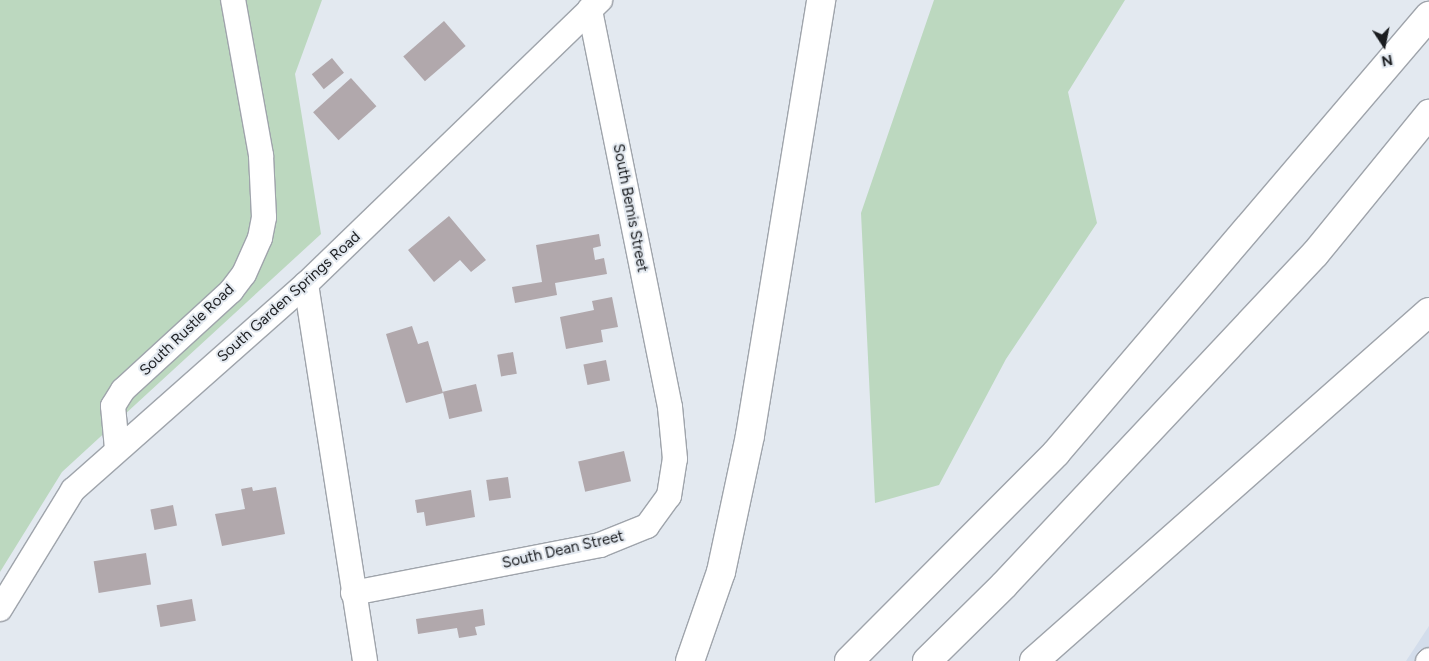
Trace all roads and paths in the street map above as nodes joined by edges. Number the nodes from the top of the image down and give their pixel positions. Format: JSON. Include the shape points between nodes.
{"nodes":[{"id":1,"x":233,"y":0,"type":"edge"},
{"id":2,"x":821,"y":0,"type":"edge"},
{"id":3,"x":595,"y":4,"type":"edge"},
{"id":4,"x":1429,"y":16,"type":"edge"},
{"id":5,"x":1429,"y":114,"type":"edge"},
{"id":6,"x":306,"y":284,"type":"junction"},
{"id":7,"x":1429,"y":312,"type":"edge"},
{"id":8,"x":670,"y":407,"type":"joint"},
{"id":9,"x":117,"y":448,"type":"junction"},
{"id":10,"x":353,"y":593,"type":"junction"},
{"id":11,"x":0,"y":609,"type":"edge"},
{"id":12,"x":365,"y":661,"type":"edge"},
{"id":13,"x":690,"y":661,"type":"edge"},
{"id":14,"x":849,"y":661,"type":"edge"},
{"id":15,"x":927,"y":661,"type":"edge"},
{"id":16,"x":1034,"y":661,"type":"edge"}],
"edges":[{"from":1,"to":9,"type":"street","name":"South Rustle Road","via":[[261,155],[264,218],[260,238],[244,274],[231,290],[123,390],[113,406]]},
{"from":2,"to":13,"type":"highway","via":[[750,435],[720,572]]},
{"from":3,"to":6,"type":"street","name":"South Garden Springs Road"},
{"from":3,"to":8,"type":"street","name":"South Bemis Street"},
{"from":4,"to":14,"type":"highway","via":[[1056,453]]},
{"from":5,"to":15,"type":"highway","via":[[1315,254],[1011,578]]},
{"from":6,"to":9,"type":"street","name":"South Garden Springs Road"},
{"from":6,"to":10,"type":"street"},
{"from":7,"to":16,"type":"highway"},
{"from":8,"to":10,"type":"street","name":"South Dean Street","via":[[674,476],[669,496],[646,526],[600,545]]},
{"from":9,"to":11,"type":"street","name":"South Garden Springs Road","via":[[73,490]]},
{"from":10,"to":12,"type":"street"}]}
